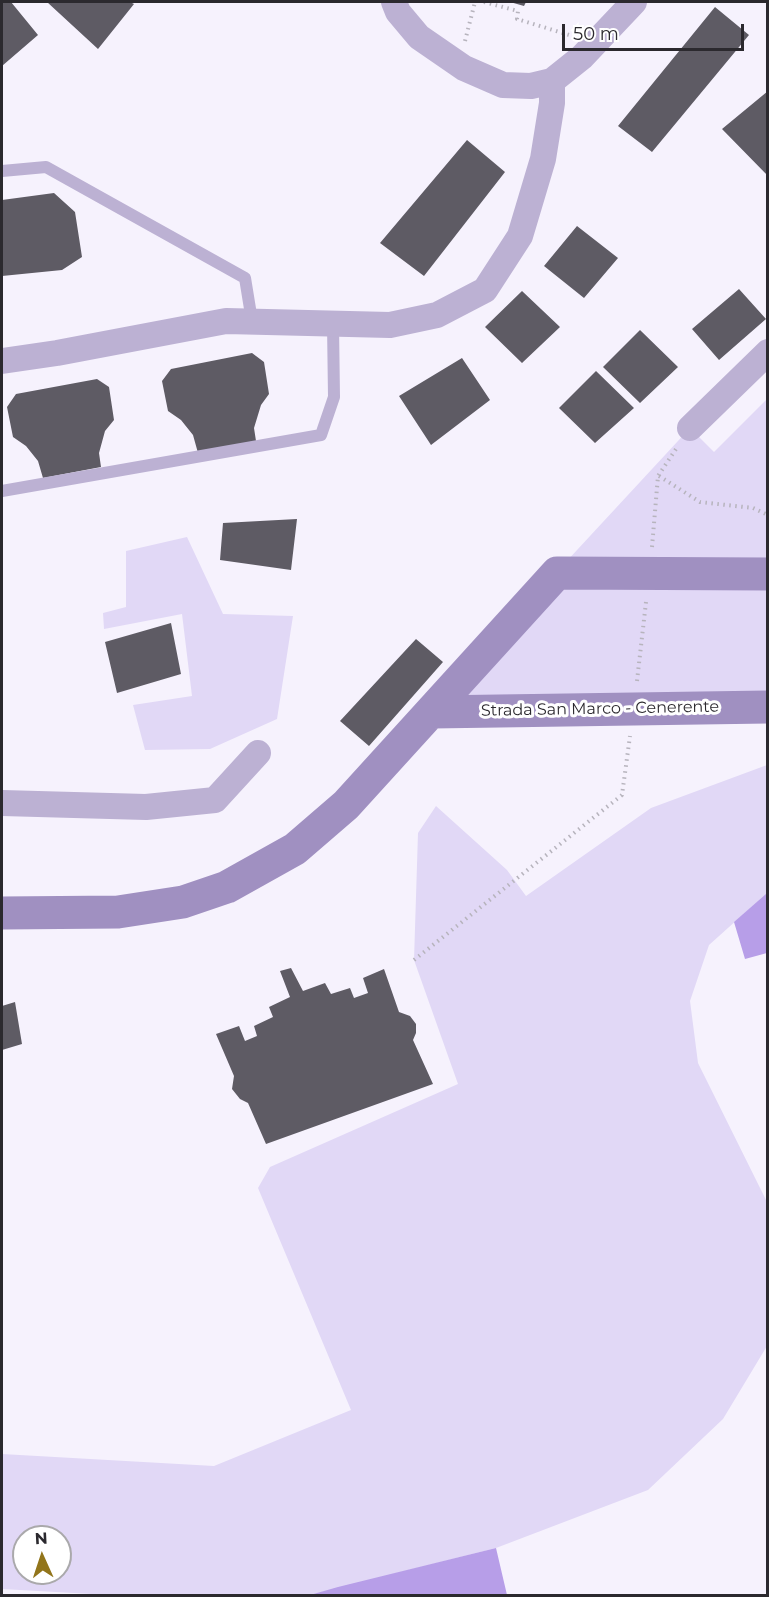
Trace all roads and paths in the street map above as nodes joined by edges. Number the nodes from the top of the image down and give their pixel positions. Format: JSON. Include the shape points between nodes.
{"nodes":[{"id":1,"x":394,"y":2,"type":"edge"},
{"id":2,"x":475,"y":2,"type":"edge"},
{"id":3,"x":484,"y":2,"type":"edge"},
{"id":4,"x":634,"y":2,"type":"edge"},
{"id":5,"x":575,"y":37,"type":"dead end"},
{"id":6,"x":465,"y":41,"type":"dead end"},
{"id":7,"x":552,"y":81,"type":"junction"},
{"id":8,"x":2,"y":171,"type":"edge"},
{"id":9,"x":252,"y":321,"type":"junction"},
{"id":10,"x":333,"y":324,"type":"junction"},
{"id":11,"x":768,"y":352,"type":"edge"},
{"id":12,"x":2,"y":361,"type":"edge"},
{"id":13,"x":690,"y":428,"type":"dead end"},
{"id":14,"x":658,"y":476,"type":"dead end"},
{"id":15,"x":2,"y":491,"type":"edge"},
{"id":16,"x":768,"y":515,"type":"edge"},
{"id":17,"x":768,"y":574,"type":"edge"},
{"id":18,"x":768,"y":707,"type":"edge"},
{"id":19,"x":432,"y":712,"type":"junction"},
{"id":20,"x":258,"y":753,"type":"dead end"},
{"id":21,"x":2,"y":802,"type":"edge"},
{"id":22,"x":2,"y":913,"type":"edge"}],
"edges":[{"from":1,"to":7,"type":"street","via":[[419,37],[464,68],[503,84],[531,86]]},
{"from":2,"to":6,"type":"path"},
{"from":3,"to":5,"type":"path","via":[[518,11],[517,20]]},
{"from":4,"to":7,"type":"street","via":[[582,57]]},
{"from":7,"to":10,"type":"street","via":[[543,159],[520,236],[485,290],[437,315],[390,325]]},
{"from":8,"to":9,"type":"lane","via":[[46,167],[245,278]]},
{"from":9,"to":10,"type":"street"},
{"from":9,"to":12,"type":"street","via":[[226,321]]},
{"from":10,"to":15,"type":"lane","via":[[334,397],[321,435]]},
{"from":11,"to":13,"type":"street"},
{"from":14,"to":16,"type":"path","via":[[700,502],[753,508]]},
{"from":17,"to":19,"type":"main road","via":[[557,573]]},
{"from":18,"to":19,"type":"main road","name":"Strada San Marco - Cenerente"},
{"from":19,"to":22,"type":"main road","via":[[346,805],[295,849],[227,887],[183,902],[118,912]]},
{"from":20,"to":21,"type":"street","via":[[216,800],[146,807]]}]}
